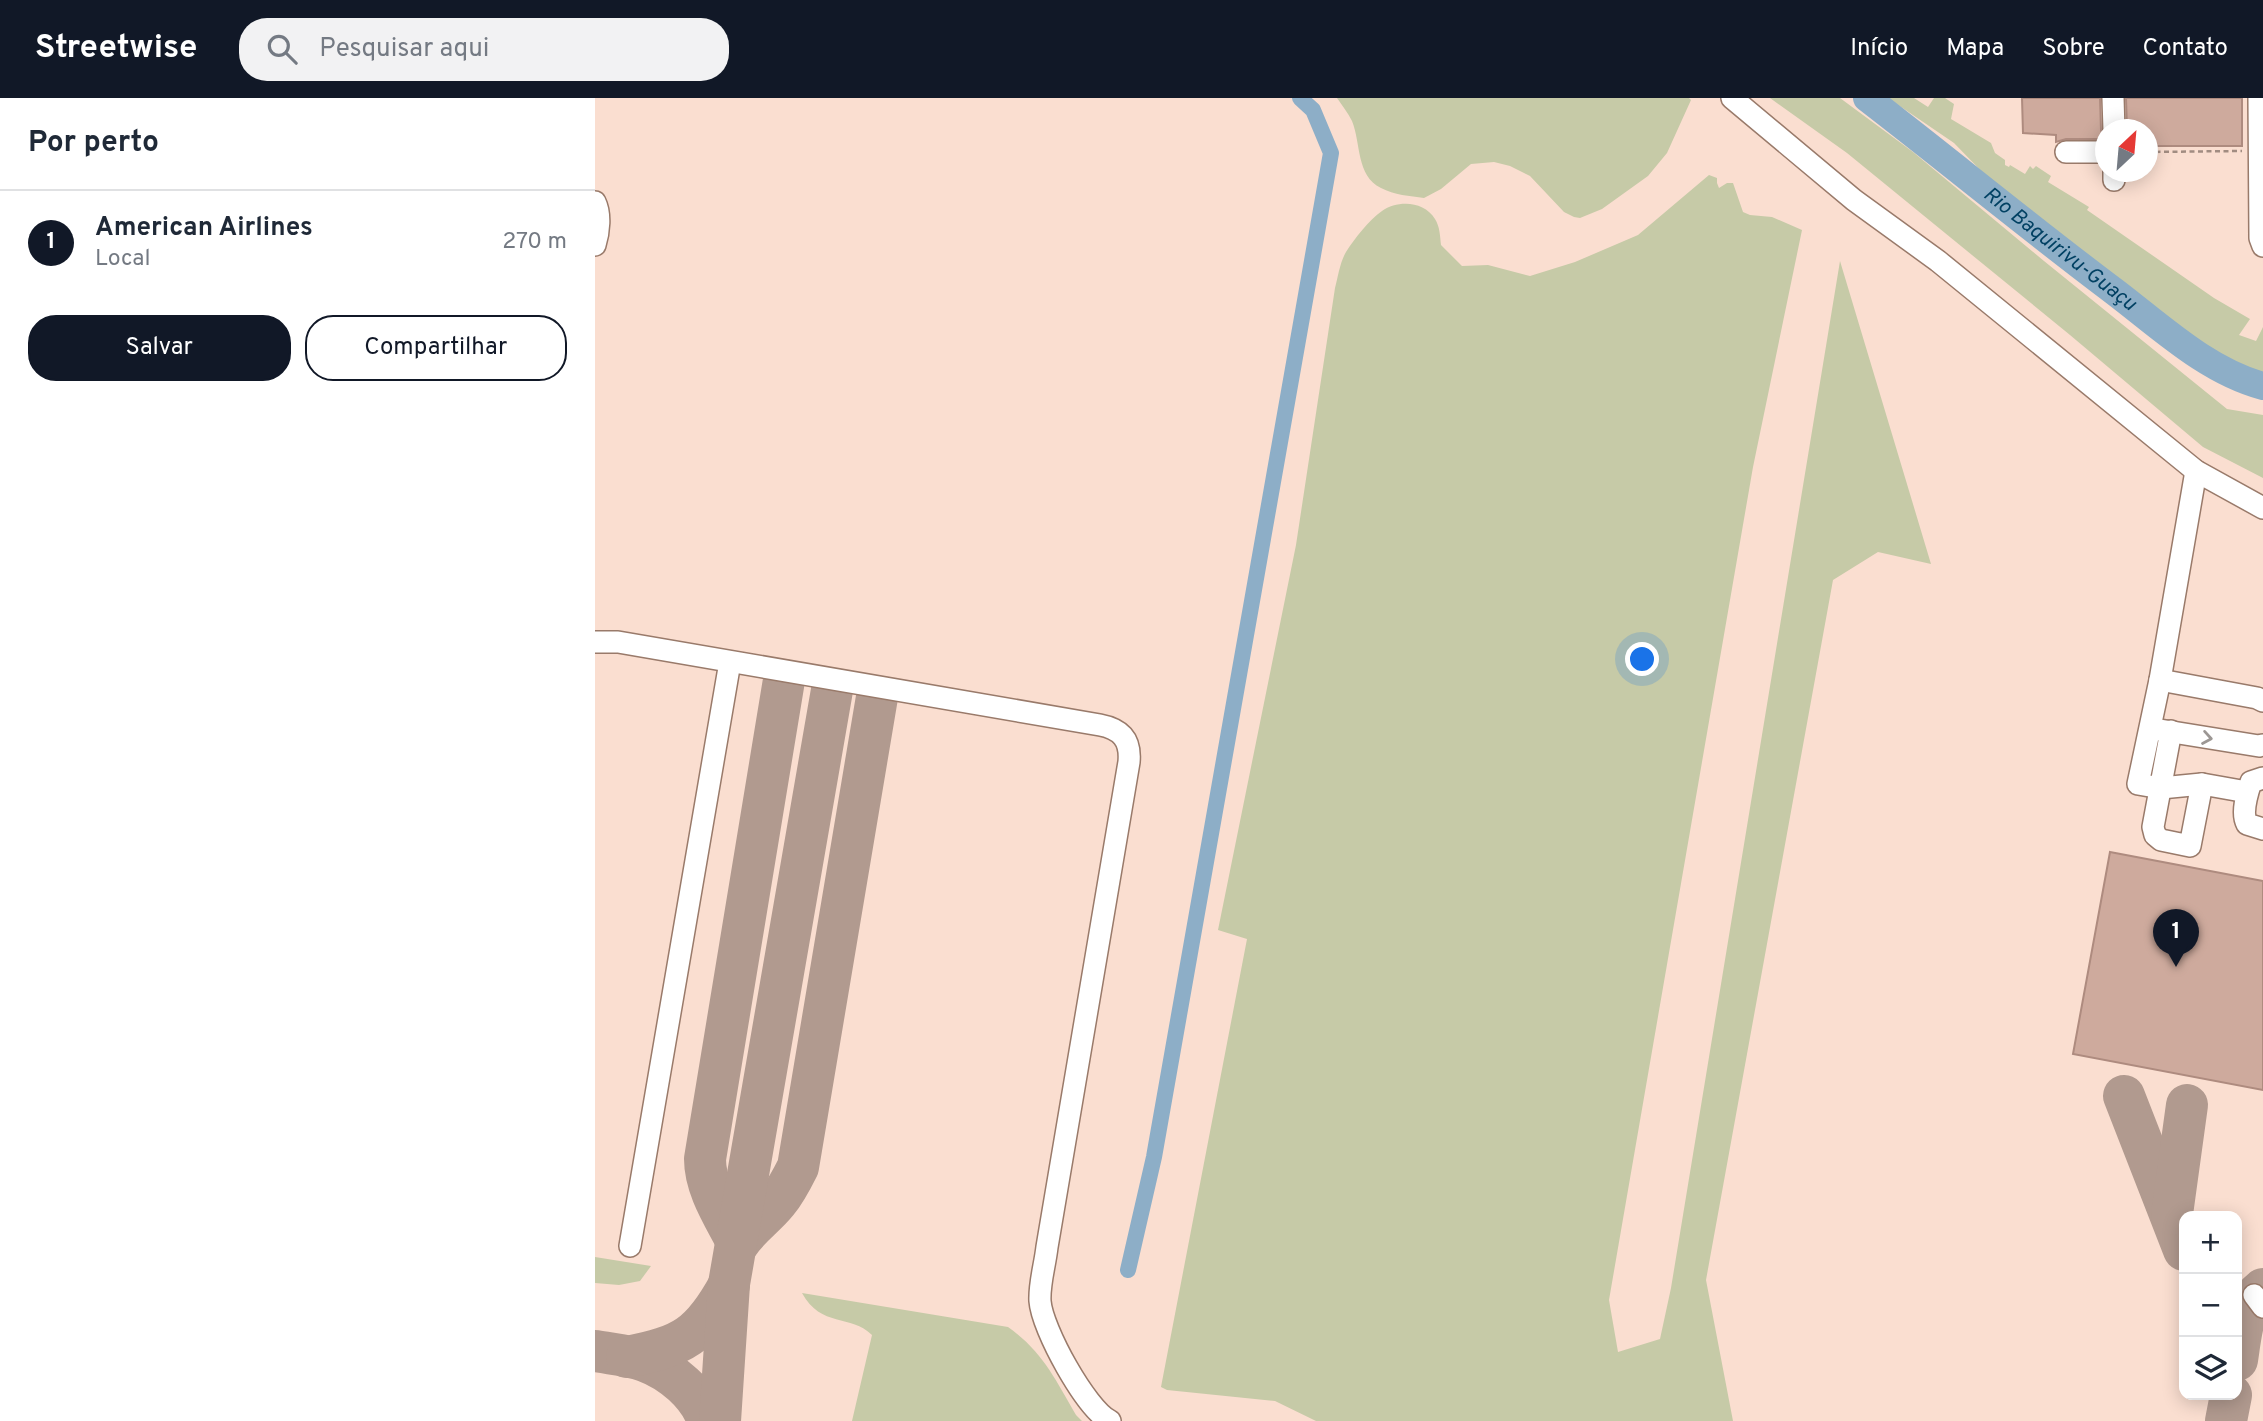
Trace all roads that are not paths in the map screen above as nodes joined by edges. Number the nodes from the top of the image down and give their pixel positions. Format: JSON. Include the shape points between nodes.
{"nodes":[{"id":1,"x":1732,"y":98,"type":"edge"},
{"id":2,"x":2113,"y":98,"type":"edge"},
{"id":3,"x":2259,"y":98,"type":"edge"},
{"id":4,"x":2113,"y":119,"type":"edge"},
{"id":5,"x":2066,"y":152,"type":"dead end"},
{"id":6,"x":2095,"y":152,"type":"edge"},
{"id":7,"x":595,"y":202,"type":"edge"},
{"id":8,"x":595,"y":245,"type":"edge"},
{"id":9,"x":2263,"y":246,"type":"edge"},
{"id":10,"x":2196,"y":471,"type":"junction"},
{"id":11,"x":2263,"y":508,"type":"edge"},
{"id":12,"x":595,"y":642,"type":"edge"},
{"id":13,"x":730,"y":662,"type":"junction"},
{"id":14,"x":2160,"y":680,"type":"junction"},
{"id":15,"x":2263,"y":701,"type":"edge"},
{"id":16,"x":2161,"y":730,"type":"junction"},
{"id":17,"x":2263,"y":745,"type":"edge"},
{"id":18,"x":2202,"y":784,"type":"junction"},
{"id":19,"x":2255,"y":785,"type":"edge"},
{"id":20,"x":2161,"y":788,"type":"junction"},
{"id":21,"x":2263,"y":829,"type":"edge"},
{"id":22,"x":630,"y":1246,"type":"dead end"},
{"id":23,"x":1110,"y":1421,"type":"edge"}],
"edges":[{"from":1,"to":10,"type":"street"},
{"from":2,"to":4,"type":"street"},
{"from":3,"to":9,"type":"street"},
{"from":5,"to":6,"type":"street"},
{"from":7,"to":8,"type":"street"},
{"from":10,"to":11,"type":"street"},
{"from":10,"to":14,"type":"street"},
{"from":12,"to":13,"type":"street"},
{"from":13,"to":22,"type":"street"},
{"from":13,"to":23,"type":"street","via":[[1111,727],[1128,742],[1129,762],[1040,1301],[1046,1326],[1063,1358],[1089,1402]]},
{"from":14,"to":15,"type":"street"},
{"from":14,"to":16,"type":"street"},
{"from":16,"to":17,"type":"street","one_way":true},
{"from":16,"to":20,"type":"street"},
{"from":16,"to":20,"type":"street","via":[[2138,784]]},
{"from":18,"to":19,"type":"street"},
{"from":18,"to":20,"type":"street"},
{"from":18,"to":20,"type":"street","via":[[2190,846],[2155,835]]},
{"from":19,"to":21,"type":"street","via":[[2244,818],[2247,824]]}]}
